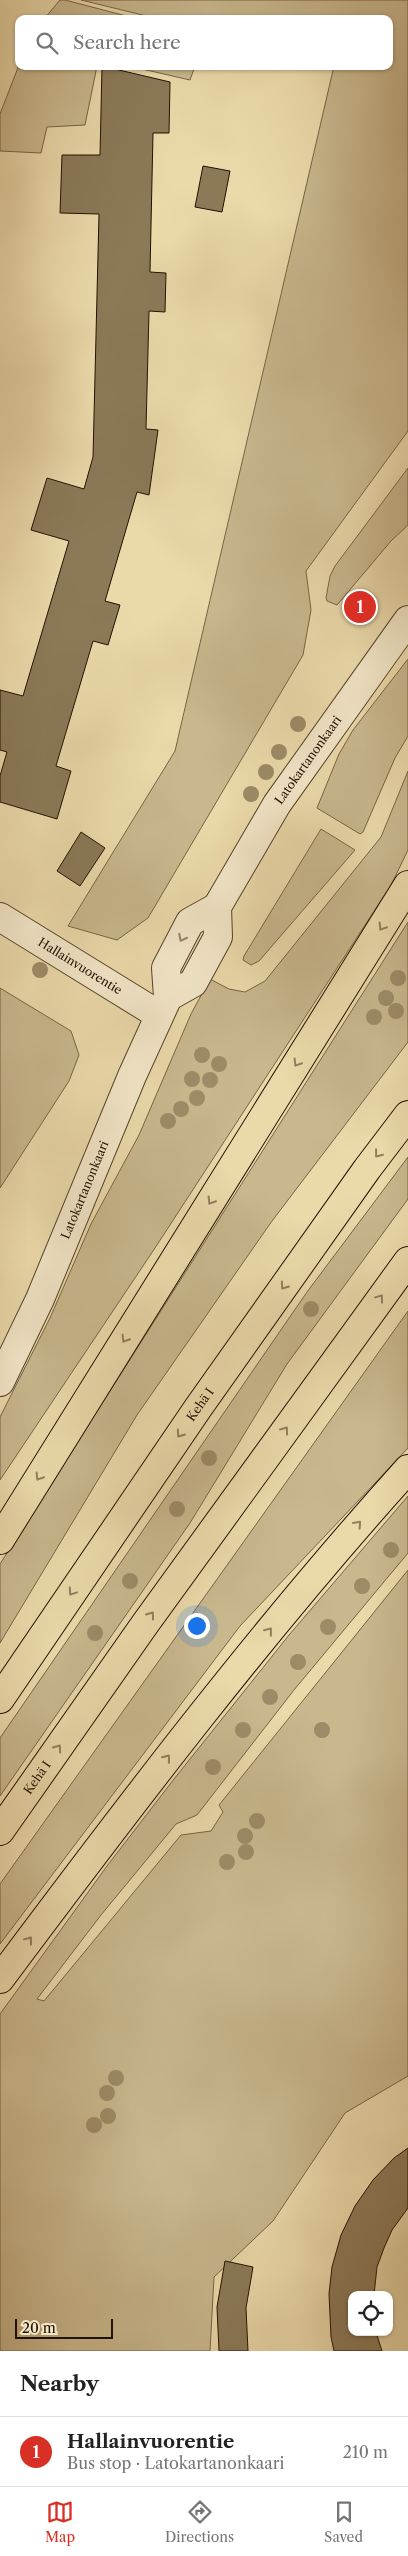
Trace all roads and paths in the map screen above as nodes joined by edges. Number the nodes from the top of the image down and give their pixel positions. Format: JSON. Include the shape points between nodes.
{"nodes":[{"id":1,"x":408,"y":620,"type":"edge"},
{"id":2,"x":408,"y":885,"type":"edge"},
{"id":3,"x":0,"y":917,"type":"edge"},
{"id":4,"x":164,"y":1006,"type":"junction"},
{"id":5,"x":408,"y":1116,"type":"edge"},
{"id":6,"x":408,"y":1261,"type":"edge"},
{"id":7,"x":0,"y":1382,"type":"edge"},
{"id":8,"x":408,"y":1469,"type":"edge"},
{"id":9,"x":0,"y":1540,"type":"edge"},
{"id":10,"x":0,"y":1699,"type":"edge"},
{"id":11,"x":0,"y":1831,"type":"edge"},
{"id":12,"x":0,"y":1979,"type":"edge"}],
"edges":[{"from":1,"to":4,"type":"street","name":"Latokartanonkaari","via":[[277,804],[217,907],[190,922],[166,968]]},
{"from":2,"to":9,"type":"highway","one_way":true},
{"from":3,"to":4,"type":"street","name":"Hallainvuorentie"},
{"from":4,"to":7,"type":"street","name":"Latokartanonkaari","via":[[40,1299]]},
{"from":5,"to":10,"type":"highway","name":"Kehä I","one_way":true,"via":[[198,1408]]},
{"from":11,"to":6,"type":"highway","name":"Kehä I","one_way":true,"via":[[150,1616]]},
{"from":12,"to":8,"type":"highway","one_way":true,"via":[[234,1673],[343,1541]]}]}
